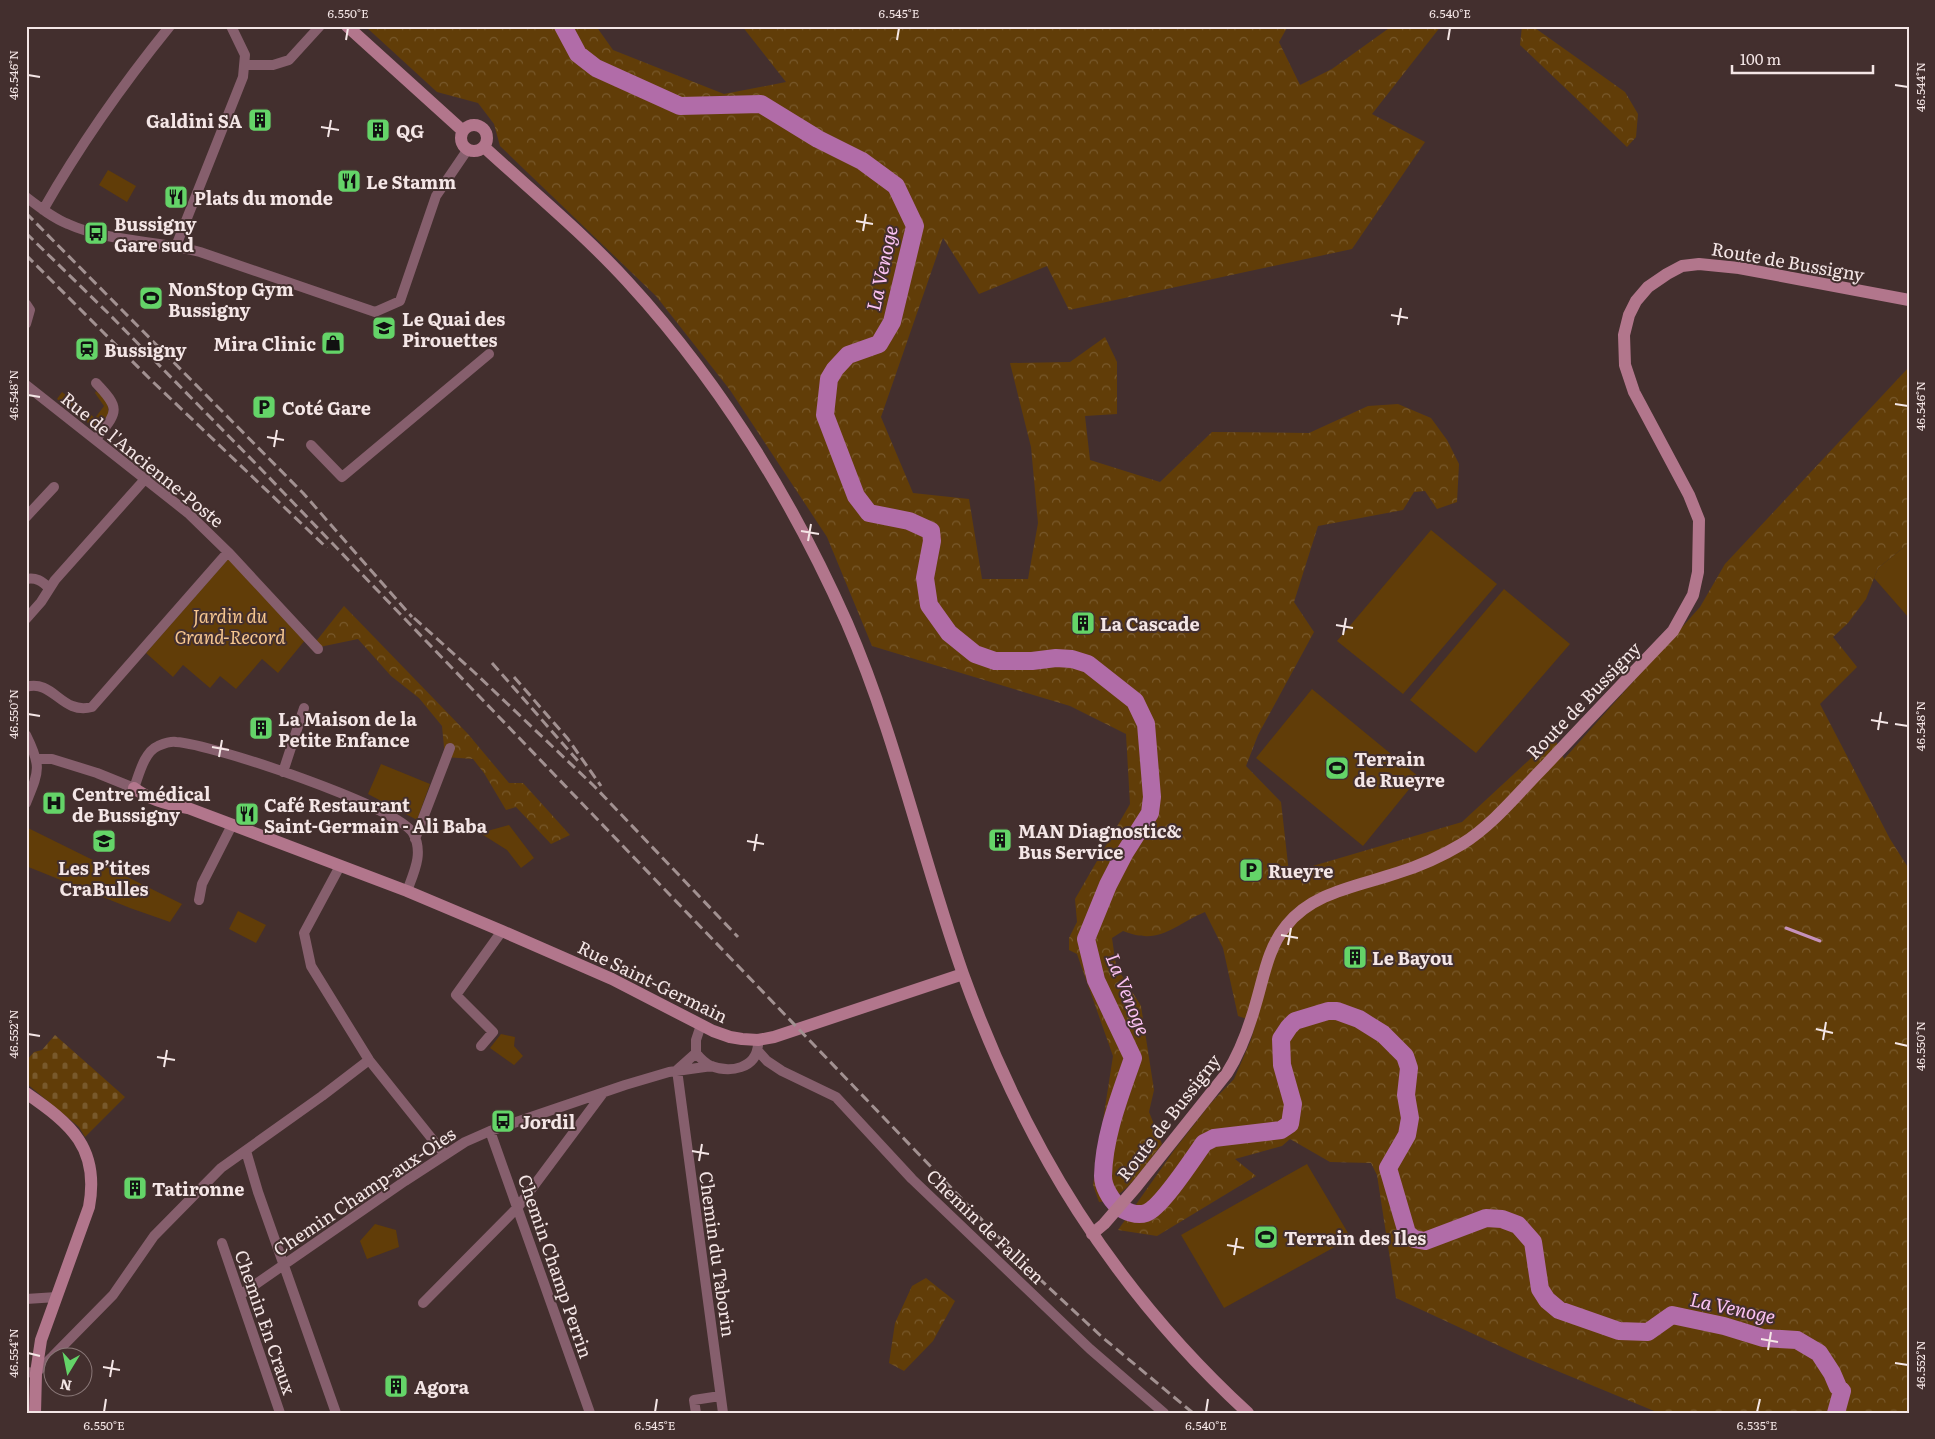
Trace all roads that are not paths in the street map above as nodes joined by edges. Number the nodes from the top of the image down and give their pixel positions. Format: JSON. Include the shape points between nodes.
{"nodes":[{"id":1,"x":170,"y":26,"type":"edge"},
{"id":2,"x":231,"y":26,"type":"edge"},
{"id":3,"x":320,"y":26,"type":"edge"},
{"id":4,"x":346,"y":26,"type":"edge"},
{"id":5,"x":245,"y":66,"type":"junction"},
{"id":6,"x":463,"y":131,"type":"junction"},
{"id":7,"x":484,"y":147,"type":"junction"},
{"id":8,"x":468,"y":150,"type":"junction"},
{"id":9,"x":26,"y":197,"type":"edge"},
{"id":10,"x":43,"y":210,"type":"junction"},
{"id":11,"x":176,"y":246,"type":"junction"},
{"id":12,"x":1909,"y":300,"type":"edge"},
{"id":13,"x":26,"y":304,"type":"edge"},
{"id":14,"x":26,"y":324,"type":"edge"},
{"id":15,"x":489,"y":354,"type":"dead end"},
{"id":16,"x":96,"y":384,"type":"dead end"},
{"id":17,"x":26,"y":385,"type":"edge"},
{"id":18,"x":96,"y":439,"type":"junction"},
{"id":19,"x":311,"y":446,"type":"dead end"},
{"id":20,"x":146,"y":478,"type":"junction"},
{"id":21,"x":54,"y":487,"type":"dead end"},
{"id":22,"x":26,"y":517,"type":"edge"},
{"id":23,"x":228,"y":552,"type":"junction"},
{"id":24,"x":28,"y":576,"type":"edge"},
{"id":25,"x":49,"y":588,"type":"junction"},
{"id":26,"x":26,"y":620,"type":"edge"},
{"id":27,"x":318,"y":649,"type":"dead end"},
{"id":28,"x":30,"y":686,"type":"edge"},
{"id":29,"x":304,"y":708,"type":"dead end"},
{"id":30,"x":26,"y":735,"type":"edge"},
{"id":31,"x":450,"y":748,"type":"dead end"},
{"id":32,"x":37,"y":759,"type":"junction"},
{"id":33,"x":283,"y":772,"type":"junction"},
{"id":34,"x":134,"y":788,"type":"junction"},
{"id":35,"x":26,"y":803,"type":"edge"},
{"id":36,"x":232,"y":825,"type":"junction"},
{"id":37,"x":416,"y":839,"type":"junction"},
{"id":38,"x":340,"y":866,"type":"junction"},
{"id":39,"x":407,"y":891,"type":"junction"},
{"id":40,"x":199,"y":900,"type":"dead end"},
{"id":41,"x":502,"y":931,"type":"junction"},
{"id":42,"x":963,"y":974,"type":"junction"},
{"id":43,"x":701,"y":1025,"type":"junction"},
{"id":44,"x":758,"y":1045,"type":"junction"},
{"id":45,"x":481,"y":1046,"type":"dead end"},
{"id":46,"x":696,"y":1053,"type":"junction"},
{"id":47,"x":369,"y":1060,"type":"junction"},
{"id":48,"x":712,"y":1066,"type":"junction"},
{"id":49,"x":746,"y":1066,"type":"junction"},
{"id":50,"x":677,"y":1070,"type":"junction"},
{"id":51,"x":782,"y":1071,"type":"junction"},
{"id":52,"x":26,"y":1093,"type":"edge"},
{"id":53,"x":603,"y":1093,"type":"junction"},
{"id":54,"x":490,"y":1131,"type":"junction"},
{"id":55,"x":246,"y":1151,"type":"junction"},
{"id":56,"x":445,"y":1155,"type":"junction"},
{"id":57,"x":518,"y":1208,"type":"junction"},
{"id":58,"x":1092,"y":1234,"type":"junction"},
{"id":59,"x":222,"y":1242,"type":"dead end"},
{"id":60,"x":284,"y":1264,"type":"junction"},
{"id":61,"x":240,"y":1295,"type":"junction"},
{"id":62,"x":57,"y":1296,"type":"junction"},
{"id":63,"x":26,"y":1299,"type":"edge"},
{"id":64,"x":423,"y":1304,"type":"dead end"},
{"id":65,"x":64,"y":1346,"type":"edge"},
{"id":66,"x":42,"y":1364,"type":"edge"},
{"id":67,"x":31,"y":1372,"type":"edge"},
{"id":68,"x":720,"y":1396,"type":"junction"},
{"id":69,"x":35,"y":1413,"type":"edge"},
{"id":70,"x":280,"y":1413,"type":"edge"},
{"id":71,"x":336,"y":1413,"type":"edge"},
{"id":72,"x":590,"y":1413,"type":"edge"},
{"id":73,"x":696,"y":1413,"type":"edge"},
{"id":74,"x":723,"y":1413,"type":"edge"},
{"id":75,"x":1164,"y":1413,"type":"edge"},
{"id":76,"x":1248,"y":1413,"type":"edge"}],
"edges":[{"from":1,"to":10,"type":"street","via":[[127,80],[67,168]]},
{"from":2,"to":5,"type":"street","via":[[241,45]]},
{"from":3,"to":5,"type":"street","via":[[288,60],[273,65]]},
{"from":4,"to":6,"type":"street"},
{"from":5,"to":11,"type":"street","via":[[240,89]]},
{"from":6,"to":7,"type":"street","via":[[474,126],[482,128],[487,135]]},
{"from":6,"to":8,"type":"street","via":[[461,139]]},
{"from":7,"to":8,"type":"street"},
{"from":7,"to":42,"type":"street","via":[[626,280],[698,366],[758,454],[802,530],[851,634],[876,698]]},
{"from":8,"to":11,"type":"street","via":[[436,196],[400,301],[375,312]]},
{"from":9,"to":10,"type":"street"},
{"from":10,"to":11,"type":"street","via":[[67,224],[96,233]]},
{"from":12,"to":58,"type":"street","name":"Route de Bussigny","via":[[1740,268],[1699,264],[1682,266],[1648,287],[1629,315],[1624,335],[1625,365],[1634,392],[1699,520],[1698,572],[1686,610],[1673,631],[1481,830],[1433,860],[1316,901],[1286,925],[1274,944],[1238,1055],[1212,1093],[1136,1187]]},
{"from":13,"to":14,"type":"street","via":[[30,310]]},
{"from":15,"to":19,"type":"street","via":[[342,477]]},
{"from":16,"to":18,"type":"street","via":[[110,397],[114,407],[112,418]]},
{"from":17,"to":18,"type":"street","name":"Rue de l'Ancienne-Poste"},
{"from":18,"to":20,"type":"street","name":"Rue de l'Ancienne-Poste"},
{"from":20,"to":23,"type":"street","name":"Rue de l'Ancienne-Poste"},
{"from":20,"to":25,"type":"street"},
{"from":21,"to":22,"type":"street"},
{"from":23,"to":27,"type":"street","name":"Rue de l'Ancienne-Poste"},
{"from":23,"to":28,"type":"street","via":[[92,707],[75,708],[44,687]]},
{"from":24,"to":25,"type":"street","via":[[42,581]]},
{"from":25,"to":26,"type":"street"},
{"from":29,"to":33,"type":"street"},
{"from":30,"to":32,"type":"street"},
{"from":31,"to":37,"type":"street"},
{"from":32,"to":34,"type":"street","name":"Rue Saint-Germain","via":[[52,759]]},
{"from":32,"to":35,"type":"street","via":[[38,774]]},
{"from":33,"to":34,"type":"street","via":[[208,748],[173,741],[155,747],[144,760]]},
{"from":33,"to":37,"type":"street","via":[[399,820]]},
{"from":34,"to":36,"type":"street","name":"Rue Saint-Germain","via":[[161,801]]},
{"from":36,"to":38,"type":"street","name":"Rue Saint-Germain"},
{"from":36,"to":40,"type":"street","via":[[202,884]]},
{"from":37,"to":39,"type":"street","via":[[417,865]]},
{"from":38,"to":39,"type":"street","name":"Rue Saint-Germain"},
{"from":38,"to":47,"type":"street","via":[[304,937],[311,966]]},
{"from":39,"to":41,"type":"street","name":"Rue Saint-Germain"},
{"from":41,"to":43,"type":"street","name":"Rue Saint-Germain","via":[[612,979]]},
{"from":41,"to":45,"type":"street","via":[[456,995],[493,1032]]},
{"from":42,"to":44,"type":"street","name":"Rue Saint-Germain"},
{"from":42,"to":58,"type":"street","via":[[1012,1094]]},
{"from":43,"to":44,"type":"street","name":"Rue Saint-Germain"},
{"from":43,"to":46,"type":"street"},
{"from":44,"to":49,"type":"street","via":[[753,1061]]},
{"from":44,"to":51,"type":"street","name":"Chemin de Fallien","via":[[767,1061]]},
{"from":46,"to":48,"type":"street"},
{"from":46,"to":50,"type":"street"},
{"from":47,"to":55,"type":"street"},
{"from":47,"to":56,"type":"street"},
{"from":48,"to":49,"type":"street","name":"Chemin de Fallien"},
{"from":48,"to":50,"type":"street","name":"Chemin Champ-aux-Oies"},
{"from":49,"to":51,"type":"street","name":"Chemin de Fallien"},
{"from":50,"to":53,"type":"street","name":"Chemin Champ-aux-Oies"},
{"from":50,"to":68,"type":"street","name":"Chemin du Taborin"},
{"from":51,"to":75,"type":"street","name":"Chemin de Fallien","via":[[836,1097],[927,1192],[1090,1348]]},
{"from":52,"to":62,"type":"street","via":[[59,1117],[76,1134],[88,1153],[90,1207]]},
{"from":53,"to":54,"type":"street","name":"Chemin Champ-aux-Oies"},
{"from":53,"to":57,"type":"street"},
{"from":54,"to":56,"type":"street","name":"Chemin Champ-aux-Oies"},
{"from":54,"to":57,"type":"street","name":"Chemin Champ Perrin"},
{"from":55,"to":60,"type":"street"},
{"from":55,"to":65,"type":"street","via":[[221,1168],[164,1225],[113,1296]]},
{"from":56,"to":60,"type":"street","name":"Chemin Champ-aux-Oies"},
{"from":57,"to":64,"type":"street"},
{"from":57,"to":72,"type":"street","name":"Chemin Champ Perrin"},
{"from":58,"to":76,"type":"street","via":[[1173,1337]]},
{"from":59,"to":61,"type":"street","name":"Chemin En Craux"},
{"from":60,"to":61,"type":"street","name":"Chemin Champ-aux-Oies"},
{"from":60,"to":71,"type":"street"},
{"from":61,"to":70,"type":"street","name":"Chemin En Craux"},
{"from":62,"to":63,"type":"street"},
{"from":62,"to":67,"type":"street"},
{"from":66,"to":67,"type":"street"},
{"from":67,"to":69,"type":"street"},
{"from":68,"to":73,"type":"street","via":[[694,1400]]},
{"from":68,"to":74,"type":"street","name":"Chemin du Taborin"}]}
